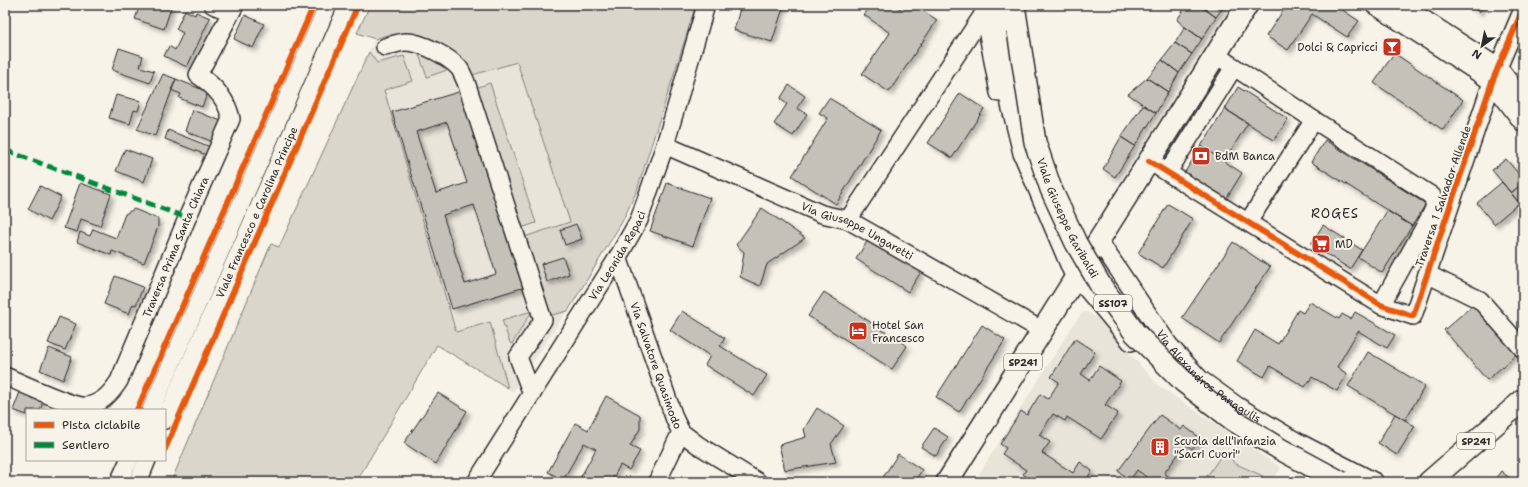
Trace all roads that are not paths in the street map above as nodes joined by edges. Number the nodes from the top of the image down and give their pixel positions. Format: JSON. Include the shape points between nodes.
{"nodes":[{"id":1,"x":213,"y":5,"type":"edge"},
{"id":2,"x":328,"y":5,"type":"edge"},
{"id":3,"x":348,"y":5,"type":"edge"},
{"id":4,"x":706,"y":5,"type":"edge"},
{"id":5,"x":1014,"y":5,"type":"edge"},
{"id":6,"x":1247,"y":5,"type":"edge"},
{"id":7,"x":1374,"y":5,"type":"edge"},
{"id":8,"x":1402,"y":5,"type":"edge"},
{"id":9,"x":233,"y":8,"type":"edge"},
{"id":10,"x":989,"y":8,"type":"edge"},
{"id":11,"x":1523,"y":9,"type":"edge"},
{"id":12,"x":385,"y":47,"type":"dead end"},
{"id":13,"x":1216,"y":55,"type":"junction"},
{"id":14,"x":1234,"y":67,"type":"junction"},
{"id":15,"x":1495,"y":75,"type":"junction"},
{"id":16,"x":1523,"y":99,"type":"edge"},
{"id":17,"x":1314,"y":120,"type":"junction"},
{"id":18,"x":1523,"y":123,"type":"edge"},
{"id":19,"x":665,"y":145,"type":"junction"},
{"id":20,"x":1149,"y":161,"type":"junction"},
{"id":21,"x":1168,"y":172,"type":"junction"},
{"id":22,"x":848,"y":220,"type":"junction"},
{"id":23,"x":1248,"y":222,"type":"junction"},
{"id":24,"x":1099,"y":242,"type":"junction"},
{"id":25,"x":618,"y":257,"type":"junction"},
{"id":26,"x":1427,"y":274,"type":"junction"},
{"id":27,"x":1076,"y":276,"type":"junction"},
{"id":28,"x":1381,"y":305,"type":"junction"},
{"id":29,"x":1043,"y":330,"type":"junction"},
{"id":30,"x":1523,"y":349,"type":"edge"},
{"id":31,"x":5,"y":376,"type":"edge"},
{"id":32,"x":532,"y":394,"type":"junction"},
{"id":33,"x":1523,"y":400,"type":"edge"},
{"id":34,"x":151,"y":409,"type":"edge"},
{"id":35,"x":166,"y":418,"type":"edge"},
{"id":36,"x":681,"y":432,"type":"junction"},
{"id":37,"x":129,"y":461,"type":"edge"},
{"id":38,"x":147,"y":461,"type":"edge"},
{"id":39,"x":119,"y":482,"type":"edge"},
{"id":40,"x":138,"y":482,"type":"edge"},
{"id":41,"x":476,"y":482,"type":"edge"},
{"id":42,"x":657,"y":482,"type":"edge"},
{"id":43,"x":758,"y":482,"type":"edge"},
{"id":44,"x":947,"y":482,"type":"edge"},
{"id":45,"x":1325,"y":482,"type":"edge"},
{"id":46,"x":1341,"y":482,"type":"edge"},
{"id":47,"x":1375,"y":482,"type":"edge"},
{"id":48,"x":1429,"y":482,"type":"edge"}],
"edges":[{"from":1,"to":9,"type":"street"},
{"from":2,"to":34,"type":"street","name":"Viale Francesco e Carolina Principe"},
{"from":3,"to":35,"type":"street","name":"Viale Francesco e Carolina Principe"},
{"from":4,"to":19,"type":"street","name":"Via Leonida Repaci"},
{"from":5,"to":46,"type":"main road","name":"Viale Giuseppe Garibaldi","number":"SS107","bridge":true,"via":[[1035,142],[1051,188],[1073,237],[1101,286],[1135,333],[1184,382],[1233,420]]},
{"from":6,"to":13,"type":"main road","number":"SP241"},
{"from":7,"to":15,"type":"street"},
{"from":8,"to":15,"type":"street"},
{"from":9,"to":31,"type":"street","name":"Traversa Prima Santa Chiara","via":[[198,75],[223,98],[231,119],[119,381],[110,394],[98,403],[84,407]]},
{"from":10,"to":22,"type":"street"},
{"from":10,"to":27,"type":"main road","via":[[1024,153]]},
{"from":11,"to":15,"type":"street","name":"Traversa 1 Salvador Allende"},
{"from":12,"to":32,"type":"street","via":[[413,42],[453,62],[466,82],[543,320],[518,357]]},
{"from":13,"to":14,"type":"street"},
{"from":13,"to":20,"type":"main road","number":"SP241"},
{"from":14,"to":17,"type":"street"},
{"from":14,"to":21,"type":"street"},
{"from":15,"to":16,"type":"street"},
{"from":15,"to":18,"type":"street"},
{"from":15,"to":26,"type":"street","name":"Traversa 1 Salvador Allende"},
{"from":17,"to":23,"type":"street"},
{"from":17,"to":28,"type":"street","via":[[1432,196],[1435,206],[1430,217]]},
{"from":19,"to":22,"type":"street","name":"Via Giuseppe Ungaretti","via":[[822,214]]},
{"from":19,"to":25,"type":"street","name":"Via Leonida Repaci","via":[[639,220]]},
{"from":20,"to":21,"type":"street"},
{"from":20,"to":24,"type":"main road","number":"SP241"},
{"from":21,"to":23,"type":"street"},
{"from":22,"to":29,"type":"street","name":"Via Giuseppe Ungaretti"},
{"from":23,"to":28,"type":"street"},
{"from":24,"to":27,"type":"main road","number":"SP241"},
{"from":24,"to":47,"type":"street","name":"Via Alexandros Panagulis","via":[[1169,345],[1200,379],[1236,405],[1296,441]]},
{"from":25,"to":32,"type":"street","name":"Via Leonida Repaci"},
{"from":25,"to":36,"type":"street","name":"Via Salvatore Quasimodo"},
{"from":26,"to":28,"type":"street","name":"Traversa 1 Salvador Allende","via":[[1413,316]]},
{"from":26,"to":30,"type":"street","via":[[1480,300]]},
{"from":27,"to":29,"type":"main road","number":"SP241"},
{"from":27,"to":45,"type":"street","name":"Via Alexandros Panagulis","via":[[1127,339],[1168,379],[1225,423]]},
{"from":29,"to":44,"type":"main road","number":"SP241"},
{"from":32,"to":41,"type":"street","name":"Via Leonida Repaci"},
{"from":33,"to":48,"type":"main road","number":"SP241"},
{"from":36,"to":42,"type":"street"},
{"from":36,"to":43,"type":"street","name":"Via Salvatore Quasimodo"},
{"from":37,"to":39,"type":"street"},
{"from":38,"to":40,"type":"street"}]}
